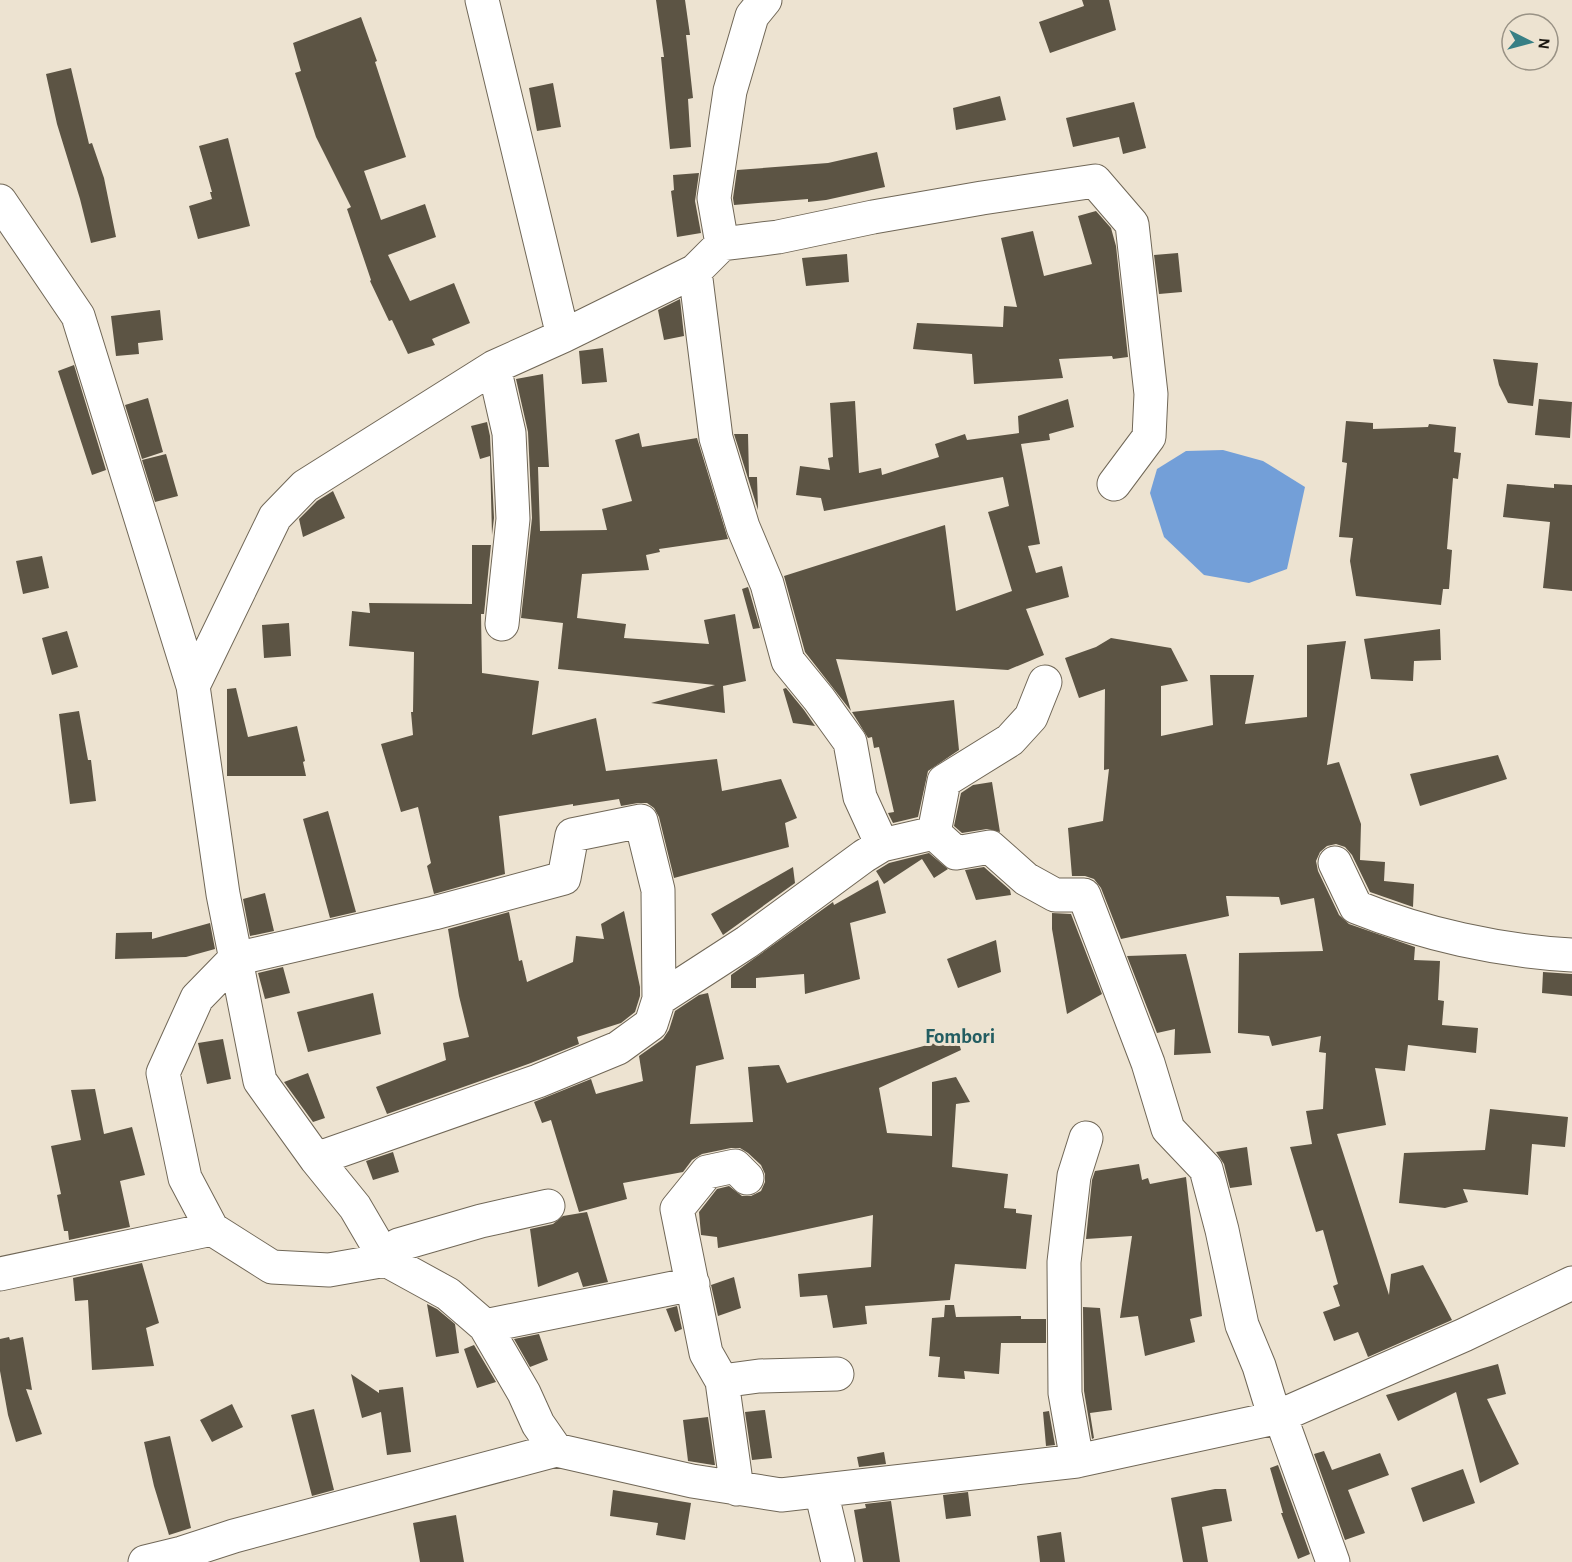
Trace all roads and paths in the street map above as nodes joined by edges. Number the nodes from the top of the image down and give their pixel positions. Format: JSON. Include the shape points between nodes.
{"nodes":[{"id":1,"x":482,"y":0,"type":"edge"},
{"id":2,"x":765,"y":0,"type":"edge"},
{"id":3,"x":0,"y":201,"type":"edge"},
{"id":4,"x":722,"y":244,"type":"junction"},
{"id":5,"x":694,"y":271,"type":"junction"},
{"id":6,"x":563,"y":336,"type":"junction"},
{"id":7,"x":494,"y":367,"type":"junction"},
{"id":8,"x":1114,"y":484,"type":"dead end"},
{"id":9,"x":502,"y":624,"type":"dead end"},
{"id":10,"x":1045,"y":682,"type":"dead end"},
{"id":11,"x":193,"y":686,"type":"junction"},
{"id":12,"x":934,"y":833,"type":"junction"},
{"id":13,"x":882,"y":845,"type":"junction"},
{"id":14,"x":1335,"y":862,"type":"dead end"},
{"id":15,"x":1572,"y":955,"type":"edge"},
{"id":16,"x":235,"y":959,"type":"junction"},
{"id":17,"x":659,"y":999,"type":"junction"},
{"id":18,"x":1086,"y":1138,"type":"dead end"},
{"id":19,"x":316,"y":1159,"type":"junction"},
{"id":20,"x":747,"y":1178,"type":"dead end"},
{"id":21,"x":548,"y":1206,"type":"dead end"},
{"id":22,"x":212,"y":1229,"type":"junction"},
{"id":23,"x":386,"y":1260,"type":"junction"},
{"id":24,"x":0,"y":1274,"type":"edge"},
{"id":25,"x":1572,"y":1283,"type":"edge"},
{"id":26,"x":693,"y":1284,"type":"junction"},
{"id":27,"x":484,"y":1326,"type":"junction"},
{"id":28,"x":837,"y":1374,"type":"dead end"},
{"id":29,"x":722,"y":1382,"type":"junction"},
{"id":30,"x":1277,"y":1417,"type":"junction"},
{"id":31,"x":556,"y":1450,"type":"junction"},
{"id":32,"x":1077,"y":1461,"type":"junction"},
{"id":33,"x":737,"y":1489,"type":"junction"},
{"id":34,"x":821,"y":1491,"type":"junction"},
{"id":35,"x":145,"y":1562,"type":"edge"},
{"id":36,"x":838,"y":1562,"type":"edge"},
{"id":37,"x":1333,"y":1562,"type":"edge"}],
"edges":[{"from":1,"to":6,"type":"street"},
{"from":2,"to":4,"type":"street","via":[[752,16],[730,91],[714,198]]},
{"from":3,"to":11,"type":"street","via":[[78,315]]},
{"from":4,"to":5,"type":"street"},
{"from":4,"to":8,"type":"street","via":[[1095,181],[1132,224],[1151,394],[1149,437]]},
{"from":5,"to":6,"type":"street"},
{"from":5,"to":13,"type":"street","via":[[716,438],[743,527],[767,584],[788,661],[850,742],[860,797]]},
{"from":6,"to":7,"type":"street"},
{"from":7,"to":9,"type":"street","via":[[509,434],[513,519]]},
{"from":7,"to":11,"type":"street","via":[[304,486],[275,517]]},
{"from":10,"to":12,"type":"street","via":[[1032,717],[1010,740],[944,781]]},
{"from":11,"to":16,"type":"street"},
{"from":12,"to":13,"type":"street"},
{"from":12,"to":30,"type":"street","via":[[956,853],[990,847],[1026,879],[1055,895],[1084,896],[1148,1063],[1168,1130],[1206,1169],[1242,1325]]},
{"from":13,"to":17,"type":"street","via":[[747,942]]},
{"from":14,"to":15,"type":"street","via":[[1356,908],[1465,939]]},
{"from":16,"to":17,"type":"street","via":[[564,878],[572,835],[641,821],[658,890]]},
{"from":16,"to":19,"type":"street","via":[[260,1081]]},
{"from":16,"to":22,"type":"street","via":[[197,999],[163,1073],[185,1178]]},
{"from":17,"to":19,"type":"street","via":[[651,1024],[618,1048],[538,1081]]},
{"from":18,"to":32,"type":"street","via":[[1074,1176],[1064,1262],[1065,1393]]},
{"from":19,"to":23,"type":"street","via":[[356,1207]]},
{"from":20,"to":26,"type":"street","via":[[735,1166],[707,1172],[677,1209]]},
{"from":21,"to":23,"type":"street","via":[[398,1245]]},
{"from":22,"to":23,"type":"street","via":[[272,1267],[329,1270]]},
{"from":22,"to":24,"type":"street"},
{"from":23,"to":27,"type":"street","via":[[448,1294]]},
{"from":25,"to":30,"type":"street"},
{"from":26,"to":27,"type":"street"},
{"from":26,"to":29,"type":"street","via":[[706,1353]]},
{"from":27,"to":31,"type":"street","via":[[524,1393],[538,1425]]},
{"from":28,"to":29,"type":"street","via":[[759,1376]]},
{"from":29,"to":33,"type":"street"},
{"from":30,"to":32,"type":"street"},
{"from":30,"to":37,"type":"street"},
{"from":31,"to":33,"type":"street"},
{"from":31,"to":35,"type":"street"},
{"from":32,"to":34,"type":"street"},
{"from":33,"to":34,"type":"street","via":[[781,1495]]},
{"from":34,"to":36,"type":"street"}]}
